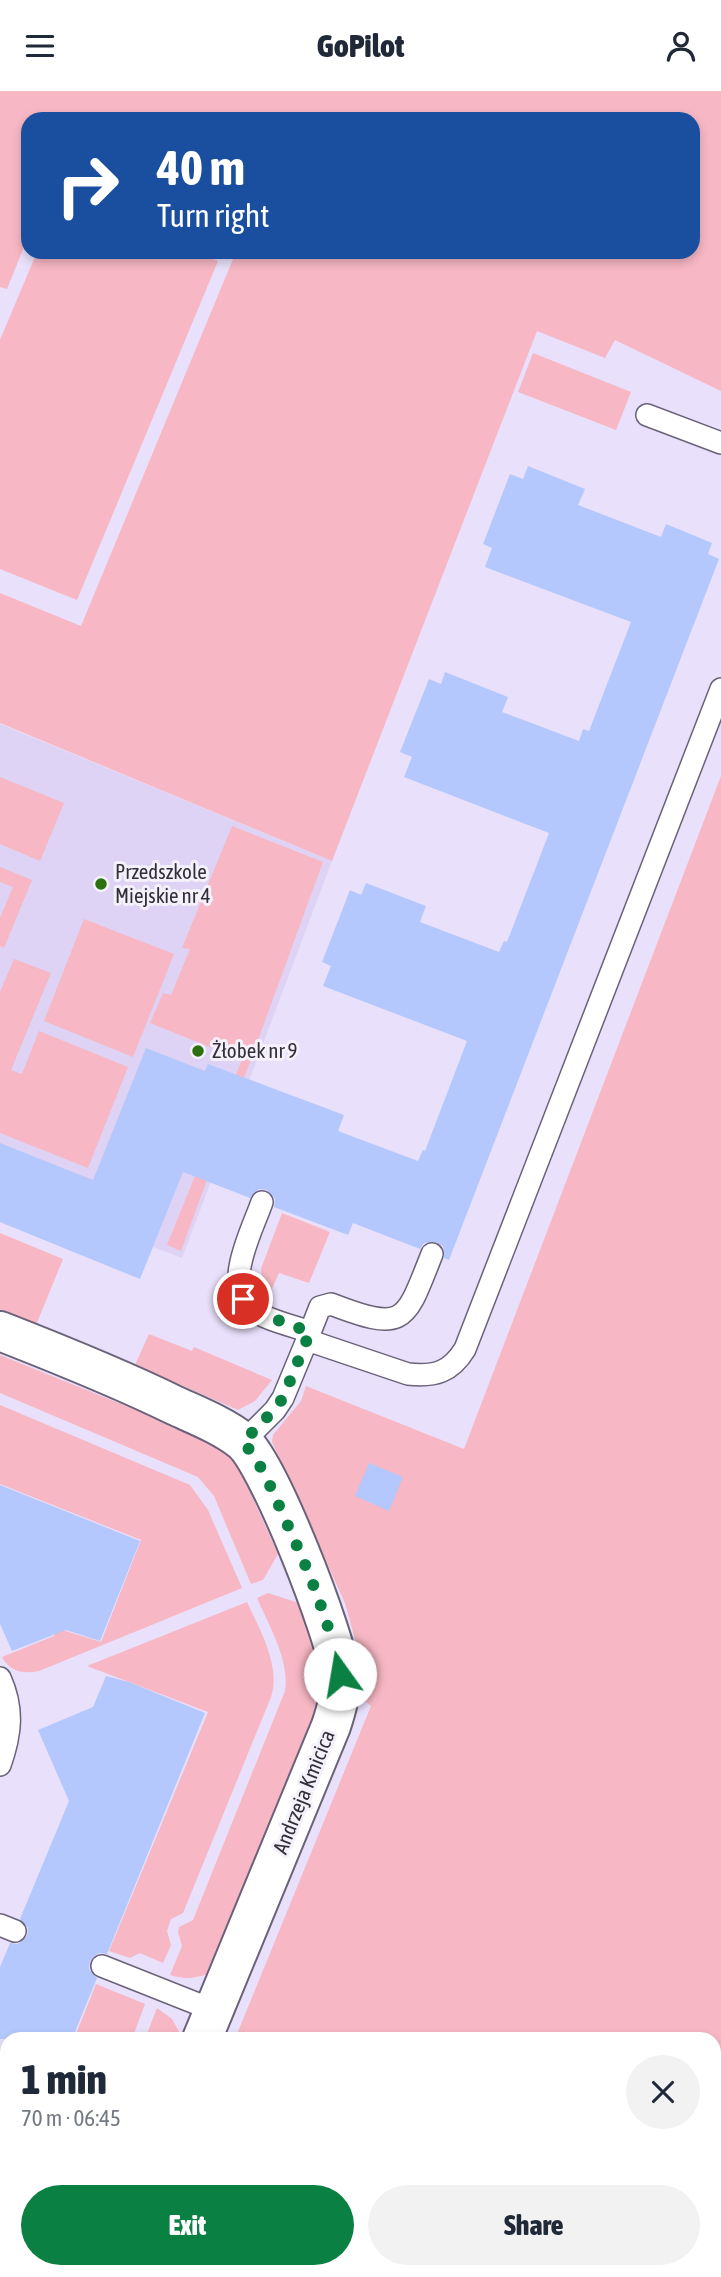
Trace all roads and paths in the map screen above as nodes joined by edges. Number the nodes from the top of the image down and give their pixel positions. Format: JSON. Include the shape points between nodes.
{"nodes":[{"id":1,"x":647,"y":415,"type":"dead end"},
{"id":2,"x":721,"y":443,"type":"edge"},
{"id":3,"x":721,"y":689,"type":"edge"},
{"id":4,"x":262,"y":1202,"type":"dead end"},
{"id":5,"x":432,"y":1254,"type":"dead end"},
{"id":6,"x":0,"y":1331,"type":"edge"},
{"id":7,"x":308,"y":1336,"type":"junction"},
{"id":8,"x":243,"y":1442,"type":"junction"},
{"id":9,"x":0,"y":1678,"type":"edge"},
{"id":10,"x":0,"y":1765,"type":"edge"},
{"id":11,"x":102,"y":1966,"type":"dead end"},
{"id":12,"x":208,"y":2024,"type":"edge"}],
"edges":[{"from":1,"to":2,"type":"lane"},
{"from":3,"to":7,"type":"lane","via":[[456,1363],[424,1376],[408,1374]]},
{"from":4,"to":7,"type":"lane","via":[[239,1267],[243,1299],[253,1311]]},
{"from":5,"to":7,"type":"lane","via":[[411,1305],[400,1316],[369,1318],[326,1305],[320,1307]]},
{"from":6,"to":8,"type":"street","name":"Andrzeja Kmicica","via":[[162,1399]]},
{"from":7,"to":8,"type":"lane","via":[[283,1398]]},
{"from":8,"to":12,"type":"street","name":"Andrzeja Kmicica","via":[[262,1468],[324,1613],[340,1674],[340,1700]]},
{"from":9,"to":10,"type":"lane","via":[[11,1719]]},
{"from":11,"to":12,"type":"lane"}]}
